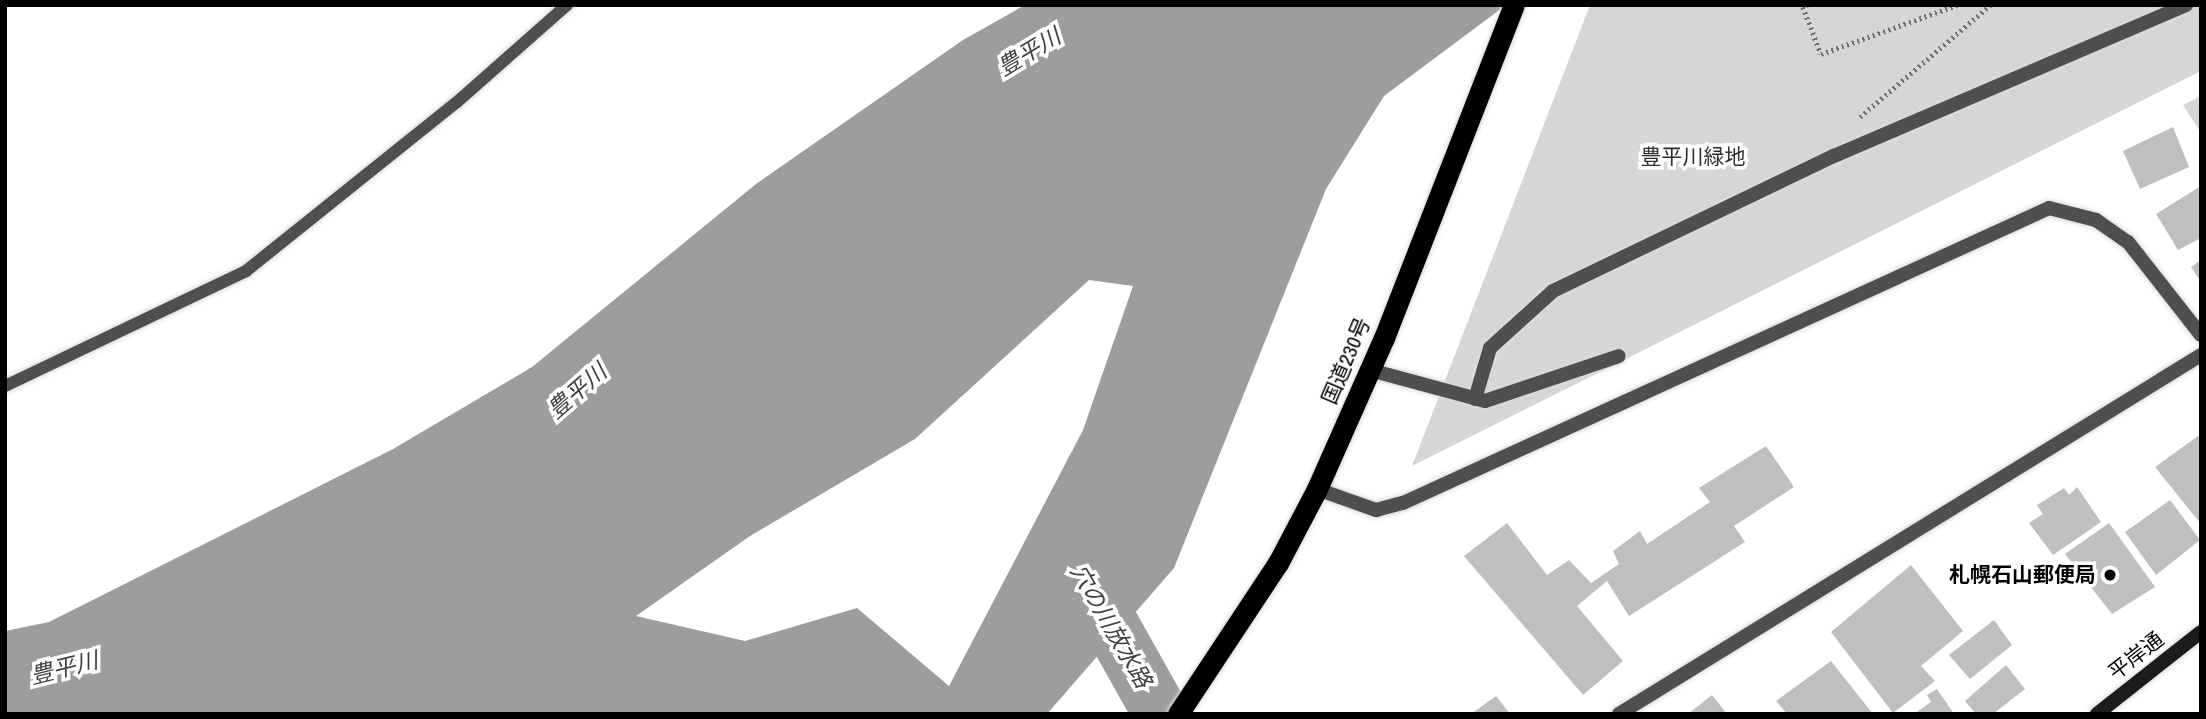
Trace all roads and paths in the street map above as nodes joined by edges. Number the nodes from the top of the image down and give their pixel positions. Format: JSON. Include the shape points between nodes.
{"nodes":[{"id":1,"x":567,"y":5,"type":"edge"},
{"id":2,"x":1514,"y":5,"type":"edge"},
{"id":3,"x":1808,"y":5,"type":"edge"},
{"id":4,"x":1957,"y":5,"type":"edge"},
{"id":5,"x":1990,"y":5,"type":"edge"},
{"id":6,"x":2186,"y":5,"type":"edge"},
{"id":7,"x":1835,"y":156,"type":"junction"},
{"id":8,"x":2201,"y":335,"type":"edge"},
{"id":9,"x":2201,"y":355,"type":"edge"},
{"id":10,"x":1619,"y":356,"type":"dead end"},
{"id":11,"x":1370,"y":370,"type":"junction"},
{"id":12,"x":5,"y":386,"type":"edge"},
{"id":13,"x":1475,"y":399,"type":"junction"},
{"id":14,"x":1317,"y":489,"type":"junction"},
{"id":15,"x":2201,"y":632,"type":"edge"},
{"id":16,"x":1178,"y":714,"type":"edge"},
{"id":17,"x":1619,"y":714,"type":"edge"},
{"id":18,"x":2097,"y":714,"type":"edge"}],
"edges":[{"from":1,"to":12,"type":"lane","via":[[457,102],[246,271]]},
{"from":2,"to":11,"type":"highway","name":"国道230号"},
{"from":3,"to":4,"type":"path","via":[[1803,7],[1821,54]]},
{"from":5,"to":7,"type":"path","via":[[1855,122]]},
{"from":6,"to":7,"type":"street"},
{"from":7,"to":13,"type":"street","via":[[1553,291],[1490,348]]},
{"from":8,"to":14,"type":"street","via":[[2128,242],[2096,220],[2049,208],[1403,503],[1376,510]]},
{"from":9,"to":17,"type":"street"},
{"from":10,"to":13,"type":"street","via":[[1485,401]]},
{"from":11,"to":13,"type":"street"},
{"from":11,"to":14,"type":"highway","name":"国道230号"},
{"from":14,"to":16,"type":"highway","name":"国道230号","via":[[1278,563]]},
{"from":15,"to":18,"type":"street","name":"平岸通"}]}
